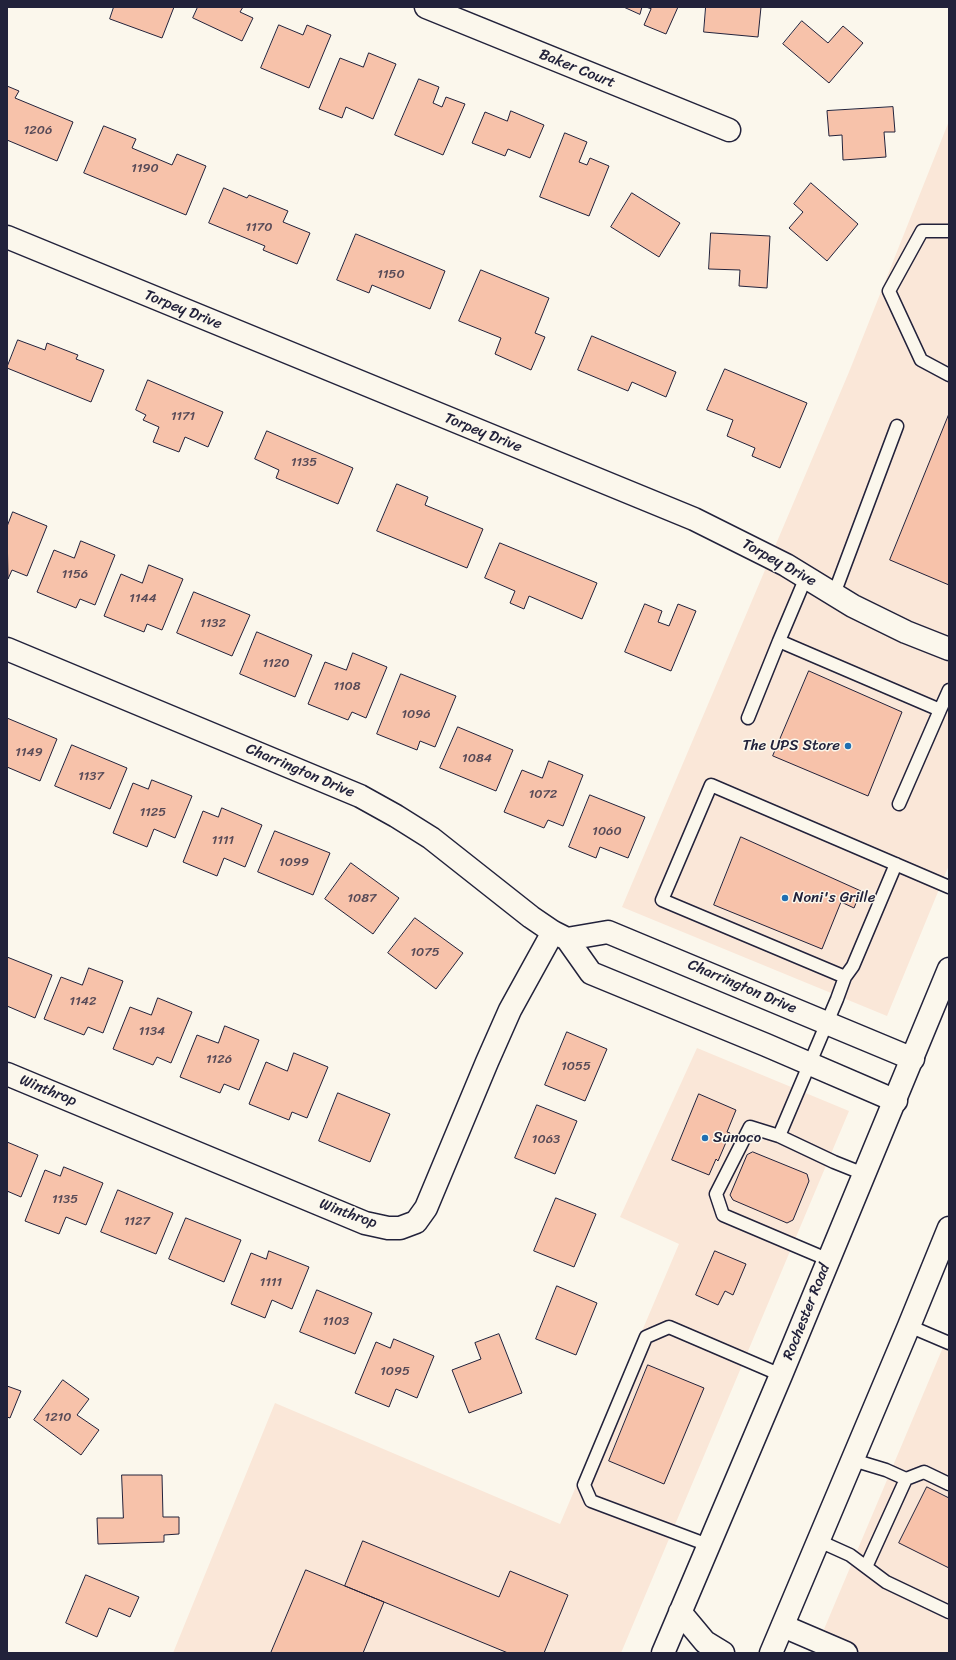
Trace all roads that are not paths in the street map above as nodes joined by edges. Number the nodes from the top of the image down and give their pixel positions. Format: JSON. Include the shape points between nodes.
{"nodes":[{"id":1,"x":426,"y":7,"type":"edge"},
{"id":2,"x":729,"y":130,"type":"dead end"},
{"id":3,"x":949,"y":231,"type":"edge"},
{"id":4,"x":7,"y":237,"type":"edge"},
{"id":5,"x":949,"y":375,"type":"edge"},
{"id":6,"x":897,"y":426,"type":"dead end"},
{"id":7,"x":806,"y":577,"type":"junction"},
{"id":8,"x":834,"y":594,"type":"junction"},
{"id":9,"x":779,"y":641,"type":"junction"},
{"id":10,"x":7,"y":649,"type":"edge"},
{"id":11,"x":949,"y":649,"type":"edge"},
{"id":12,"x":949,"y":690,"type":"edge"},
{"id":13,"x":940,"y":710,"type":"junction"},
{"id":14,"x":748,"y":718,"type":"dead end"},
{"id":15,"x":899,"y":804,"type":"dead end"},
{"id":16,"x":896,"y":864,"type":"junction"},
{"id":17,"x":949,"y":887,"type":"edge"},
{"id":18,"x":560,"y":936,"type":"junction"},
{"id":19,"x":949,"y":969,"type":"edge"},
{"id":20,"x":845,"y":977,"type":"junction"},
{"id":21,"x":827,"y":1023,"type":"junction"},
{"id":22,"x":913,"y":1059,"type":"junction"},
{"id":23,"x":810,"y":1063,"type":"junction"},
{"id":24,"x":7,"y":1074,"type":"edge"},
{"id":25,"x":896,"y":1101,"type":"junction"},
{"id":26,"x":779,"y":1136,"type":"junction"},
{"id":27,"x":864,"y":1174,"type":"junction"},
{"id":28,"x":949,"y":1228,"type":"edge"},
{"id":29,"x":829,"y":1260,"type":"junction"},
{"id":30,"x":909,"y":1326,"type":"junction"},
{"id":31,"x":949,"y":1343,"type":"edge"},
{"id":32,"x":781,"y":1375,"type":"junction"},
{"id":33,"x":853,"y":1460,"type":"junction"},
{"id":34,"x":906,"y":1479,"type":"junction"},
{"id":35,"x":949,"y":1484,"type":"edge"},
{"id":36,"x":819,"y":1540,"type":"junction"},
{"id":37,"x":708,"y":1546,"type":"junction"},
{"id":38,"x":866,"y":1567,"type":"junction"},
{"id":39,"x":680,"y":1612,"type":"junction"},
{"id":40,"x":949,"y":1612,"type":"edge"},
{"id":41,"x":783,"y":1626,"type":"junction"},
{"id":42,"x":663,"y":1653,"type":"edge"},
{"id":43,"x":723,"y":1653,"type":"edge"},
{"id":44,"x":772,"y":1653,"type":"edge"},
{"id":45,"x":846,"y":1653,"type":"edge"}],
"edges":[{"from":1,"to":2,"type":"street","name":"Baker Court"},
{"from":3,"to":5,"type":"lane","via":[[922,231],[889,291],[921,360]]},
{"from":4,"to":7,"type":"street","name":"Torpey Drive","via":[[694,519]]},
{"from":6,"to":8,"type":"lane"},
{"from":7,"to":8,"type":"street","name":"Torpey Drive"},
{"from":7,"to":9,"type":"lane"},
{"from":8,"to":11,"type":"street","name":"Torpey Drive","via":[[906,632]]},
{"from":9,"to":13,"type":"lane"},
{"from":9,"to":14,"type":"lane"},
{"from":10,"to":18,"type":"street","name":"Charrington Drive","via":[[360,796],[431,838],[530,917]]},
{"from":12,"to":13,"type":"lane"},
{"from":13,"to":15,"type":"lane"},
{"from":16,"to":17,"type":"lane"},
{"from":16,"to":20,"type":"lane","via":[[853,966]]},
{"from":16,"to":20,"type":"lane","via":[[711,785],[662,900]]},
{"from":18,"to":21,"type":"street","name":"Charrington Drive","via":[[608,932]]},
{"from":18,"to":23,"type":"street","name":"Charrington Drive","via":[[591,974]]},
{"from":18,"to":24,"type":"street","name":"Winthrop","via":[[510,1010],[426,1208],[416,1222],[400,1228],[364,1223]]},
{"from":19,"to":22,"type":"street","name":"Rochester Road"},
{"from":20,"to":21,"type":"lane"},
{"from":21,"to":22,"type":"street","name":"Charrington Drive"},
{"from":21,"to":23,"type":"lane"},
{"from":22,"to":25,"type":"street","name":"Rochester Road"},
{"from":23,"to":25,"type":"street","name":"Charrington Drive"},
{"from":23,"to":26,"type":"lane"},
{"from":25,"to":27,"type":"street","name":"Rochester Road"},
{"from":26,"to":27,"type":"lane"},
{"from":26,"to":29,"type":"lane","via":[[750,1127],[716,1194],[723,1216]]},
{"from":27,"to":29,"type":"street","name":"Rochester Road"},
{"from":28,"to":30,"type":"street"},
{"from":29,"to":32,"type":"street","name":"Rochester Road"},
{"from":30,"to":31,"type":"lane"},
{"from":30,"to":33,"type":"street"},
{"from":32,"to":37,"type":"street","name":"Rochester Road"},
{"from":32,"to":37,"type":"lane","via":[[669,1327],[646,1337],[584,1485],[591,1501]]},
{"from":33,"to":34,"type":"lane"},
{"from":33,"to":36,"type":"street"},
{"from":34,"to":35,"type":"lane","via":[[924,1472]]},
{"from":34,"to":38,"type":"lane"},
{"from":36,"to":38,"type":"lane","via":[[850,1555]]},
{"from":36,"to":41,"type":"street"},
{"from":37,"to":39,"type":"street","name":"Rochester Road"},
{"from":38,"to":40,"type":"lane","via":[[886,1582]]},
{"from":39,"to":42,"type":"street","name":"Rochester Road"},
{"from":39,"to":43,"type":"street","via":[[706,1642]]},
{"from":41,"to":44,"type":"street"},
{"from":41,"to":45,"type":"street"}]}
